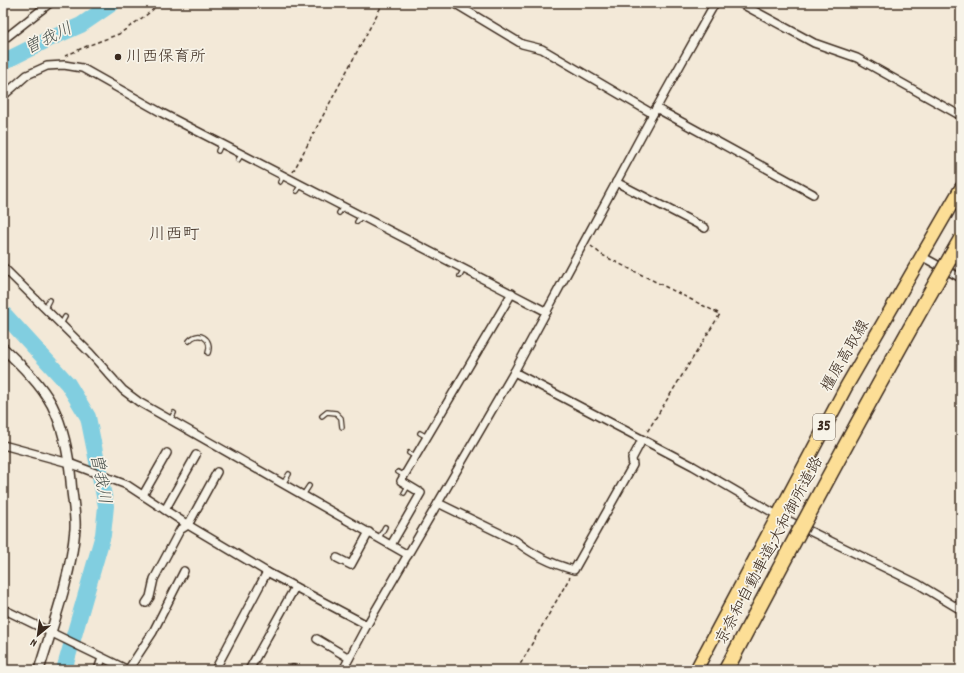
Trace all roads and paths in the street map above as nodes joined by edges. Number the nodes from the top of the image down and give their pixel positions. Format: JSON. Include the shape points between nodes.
{"nodes":[{"id":1,"x":50,"y":3,"type":"edge"},
{"id":2,"x":160,"y":3,"type":"edge"},
{"id":3,"x":384,"y":3,"type":"edge"},
{"id":4,"x":454,"y":3,"type":"edge"},
{"id":5,"x":715,"y":3,"type":"edge"},
{"id":6,"x":740,"y":3,"type":"edge"},
{"id":7,"x":3,"y":40,"type":"edge"},
{"id":8,"x":64,"y":65,"type":"junction"},
{"id":9,"x":3,"y":96,"type":"edge"},
{"id":10,"x":654,"y":111,"type":"junction"},
{"id":11,"x":961,"y":116,"type":"edge"},
{"id":12,"x":221,"y":144,"type":"junction"},
{"id":13,"x":218,"y":151,"type":"dead end"},
{"id":14,"x":284,"y":179,"type":"junction"},
{"id":15,"x":616,"y":182,"type":"junction"},
{"id":16,"x":961,"y":188,"type":"edge"},
{"id":17,"x":813,"y":194,"type":"dead end"},
{"id":18,"x":705,"y":228,"type":"dead end"},
{"id":19,"x":961,"y":239,"type":"edge"},
{"id":20,"x":584,"y":241,"type":"junction"},
{"id":21,"x":921,"y":256,"type":"junction"},
{"id":22,"x":3,"y":267,"type":"edge"},
{"id":23,"x":464,"y":269,"type":"junction"},
{"id":24,"x":460,"y":276,"type":"dead end"},
{"id":25,"x":961,"y":278,"type":"edge"},
{"id":26,"x":512,"y":293,"type":"junction"},
{"id":27,"x":49,"y":300,"type":"dead end"},
{"id":28,"x":45,"y":308,"type":"junction"},
{"id":29,"x":547,"y":312,"type":"junction"},
{"id":30,"x":65,"y":317,"type":"dead end"},
{"id":31,"x":61,"y":324,"type":"junction"},
{"id":32,"x":189,"y":341,"type":"dead end"},
{"id":33,"x":3,"y":348,"type":"edge"},
{"id":34,"x":208,"y":353,"type":"dead end"},
{"id":35,"x":514,"y":372,"type":"junction"},
{"id":36,"x":322,"y":416,"type":"dead end"},
{"id":37,"x":342,"y":427,"type":"dead end"},
{"id":38,"x":420,"y":433,"type":"dead end"},
{"id":39,"x":427,"y":437,"type":"junction"},
{"id":40,"x":642,"y":440,"type":"junction"},
{"id":41,"x":3,"y":445,"type":"edge"},
{"id":42,"x":167,"y":453,"type":"dead end"},
{"id":43,"x":409,"y":453,"type":"dead end"},
{"id":44,"x":196,"y":455,"type":"dead end"},
{"id":45,"x":416,"y":457,"type":"junction"},
{"id":46,"x":73,"y":464,"type":"junction"},
{"id":47,"x":217,"y":472,"type":"dead end"},
{"id":48,"x":398,"y":472,"type":"dead end"},
{"id":49,"x":289,"y":474,"type":"dead end"},
{"id":50,"x":405,"y":476,"type":"junction"},
{"id":51,"x":283,"y":484,"type":"junction"},
{"id":52,"x":308,"y":486,"type":"dead end"},
{"id":53,"x":408,"y":486,"type":"junction"},
{"id":54,"x":404,"y":493,"type":"dead end"},
{"id":55,"x":143,"y":495,"type":"junction"},
{"id":56,"x":303,"y":495,"type":"junction"},
{"id":57,"x":438,"y":503,"type":"junction"},
{"id":58,"x":165,"y":510,"type":"junction"},
{"id":59,"x":777,"y":515,"type":"junction"},
{"id":60,"x":188,"y":525,"type":"junction"},
{"id":61,"x":385,"y":527,"type":"dead end"},
{"id":62,"x":369,"y":532,"type":"junction"},
{"id":63,"x":379,"y":538,"type":"junction"},
{"id":64,"x":391,"y":545,"type":"junction"},
{"id":65,"x":408,"y":555,"type":"junction"},
{"id":66,"x":337,"y":558,"type":"dead end"},
{"id":67,"x":574,"y":570,"type":"junction"},
{"id":68,"x":184,"y":571,"type":"dead end"},
{"id":69,"x":267,"y":572,"type":"junction"},
{"id":70,"x":295,"y":587,"type":"junction"},
{"id":71,"x":146,"y":603,"type":"dead end"},
{"id":72,"x":3,"y":609,"type":"edge"},
{"id":73,"x":961,"y":610,"type":"edge"},
{"id":74,"x":367,"y":625,"type":"junction"},
{"id":75,"x":53,"y":634,"type":"junction"},
{"id":76,"x":317,"y":639,"type":"dead end"},
{"id":77,"x":100,"y":657,"type":"junction"},
{"id":78,"x":350,"y":658,"type":"junction"},
{"id":79,"x":39,"y":670,"type":"edge"},
{"id":80,"x":98,"y":670,"type":"edge"},
{"id":81,"x":128,"y":670,"type":"edge"},
{"id":82,"x":214,"y":670,"type":"edge"},
{"id":83,"x":249,"y":670,"type":"edge"},
{"id":84,"x":343,"y":670,"type":"edge"},
{"id":85,"x":517,"y":670,"type":"edge"},
{"id":86,"x":696,"y":670,"type":"edge"},
{"id":87,"x":726,"y":670,"type":"edge"}],
"edges":[{"from":1,"to":7,"type":"street"},
{"from":2,"to":8,"type":"path","via":[[119,34],[65,57]]},
{"from":3,"to":14,"type":"path"},
{"from":4,"to":10,"type":"street","via":[[522,44],[542,49]]},
{"from":5,"to":10,"type":"street"},
{"from":6,"to":11,"type":"street","via":[[814,43],[857,58]]},
{"from":8,"to":9,"type":"street","via":[[47,66],[26,75]]},
{"from":8,"to":12,"type":"street","via":[[82,68],[117,91]]},
{"from":10,"to":15,"type":"street"},
{"from":10,"to":17,"type":"street"},
{"from":12,"to":13,"type":"lane"},
{"from":12,"to":14,"type":"street","via":[[240,157]]},
{"from":14,"to":23,"type":"street","via":[[341,210]]},
{"from":15,"to":18,"type":"street"},
{"from":15,"to":20,"type":"street"},
{"from":16,"to":21,"type":"main road","name":"橿原高取線","number":"35"},
{"from":19,"to":87,"type":"highway","name":"京奈和自動車道;大和御所道路","bridge":true,"via":[[845,446]]},
{"from":20,"to":29,"type":"street"},
{"from":20,"to":40,"type":"path","via":[[602,255],[720,314]]},
{"from":21,"to":25,"type":"street"},
{"from":21,"to":59,"type":"main road","name":"橿原高取線","number":"35"},
{"from":22,"to":28,"type":"street"},
{"from":23,"to":24,"type":"lane"},
{"from":23,"to":26,"type":"street"},
{"from":26,"to":29,"type":"street"},
{"from":26,"to":39,"type":"street"},
{"from":27,"to":28,"type":"lane"},
{"from":28,"to":31,"type":"street"},
{"from":29,"to":35,"type":"street"},
{"from":30,"to":31,"type":"lane"},
{"from":31,"to":51,"type":"street","via":[[123,390],[139,402],[152,405],[172,416]]},
{"from":32,"to":34,"type":"lane","via":[[194,337],[204,337],[210,346]]},
{"from":33,"to":46,"type":"street","via":[[23,368],[52,405]]},
{"from":35,"to":40,"type":"street"},
{"from":35,"to":57,"type":"street"},
{"from":36,"to":37,"type":"lane","via":[[330,412],[336,413],[341,418]]},
{"from":38,"to":39,"type":"lane"},
{"from":39,"to":45,"type":"street"},
{"from":40,"to":59,"type":"street","via":[[693,466]]},
{"from":40,"to":67,"type":"street","via":[[632,459],[633,465]]},
{"from":41,"to":46,"type":"street"},
{"from":42,"to":55,"type":"street"},
{"from":43,"to":45,"type":"lane"},
{"from":44,"to":58,"type":"street"},
{"from":45,"to":50,"type":"street"},
{"from":46,"to":55,"type":"street","via":[[124,483]]},
{"from":46,"to":75,"type":"street","via":[[75,528],[68,572]]},
{"from":47,"to":60,"type":"street"},
{"from":48,"to":50,"type":"lane"},
{"from":49,"to":51,"type":"lane"},
{"from":50,"to":53,"type":"street","via":[[401,481]]},
{"from":51,"to":56,"type":"street"},
{"from":52,"to":56,"type":"lane"},
{"from":53,"to":54,"type":"lane"},
{"from":53,"to":64,"type":"street","via":[[421,493]]},
{"from":55,"to":58,"type":"street"},
{"from":56,"to":62,"type":"street"},
{"from":57,"to":65,"type":"street"},
{"from":57,"to":67,"type":"street","via":[[516,541],[541,558]]},
{"from":58,"to":60,"type":"street"},
{"from":59,"to":73,"type":"street","via":[[918,584]]},
{"from":59,"to":86,"type":"main road","name":"橿原高取線","number":"35"},
{"from":60,"to":69,"type":"street"},
{"from":60,"to":71,"type":"street","via":[[180,530],[154,579]]},
{"from":61,"to":63,"type":"lane"},
{"from":62,"to":63,"type":"street"},
{"from":62,"to":66,"type":"street","via":[[351,565]]},
{"from":63,"to":64,"type":"street"},
{"from":64,"to":65,"type":"street"},
{"from":65,"to":74,"type":"street"},
{"from":67,"to":85,"type":"path"},
{"from":68,"to":81,"type":"street","via":[[153,632]]},
{"from":69,"to":70,"type":"street"},
{"from":69,"to":82,"type":"street"},
{"from":70,"to":74,"type":"street"},
{"from":70,"to":83,"type":"street"},
{"from":72,"to":75,"type":"street"},
{"from":74,"to":78,"type":"street"},
{"from":75,"to":77,"type":"street"},
{"from":75,"to":79,"type":"street"},
{"from":76,"to":78,"type":"street"},
{"from":77,"to":80,"type":"street"},
{"from":77,"to":81,"type":"street"},
{"from":78,"to":84,"type":"street"}]}
